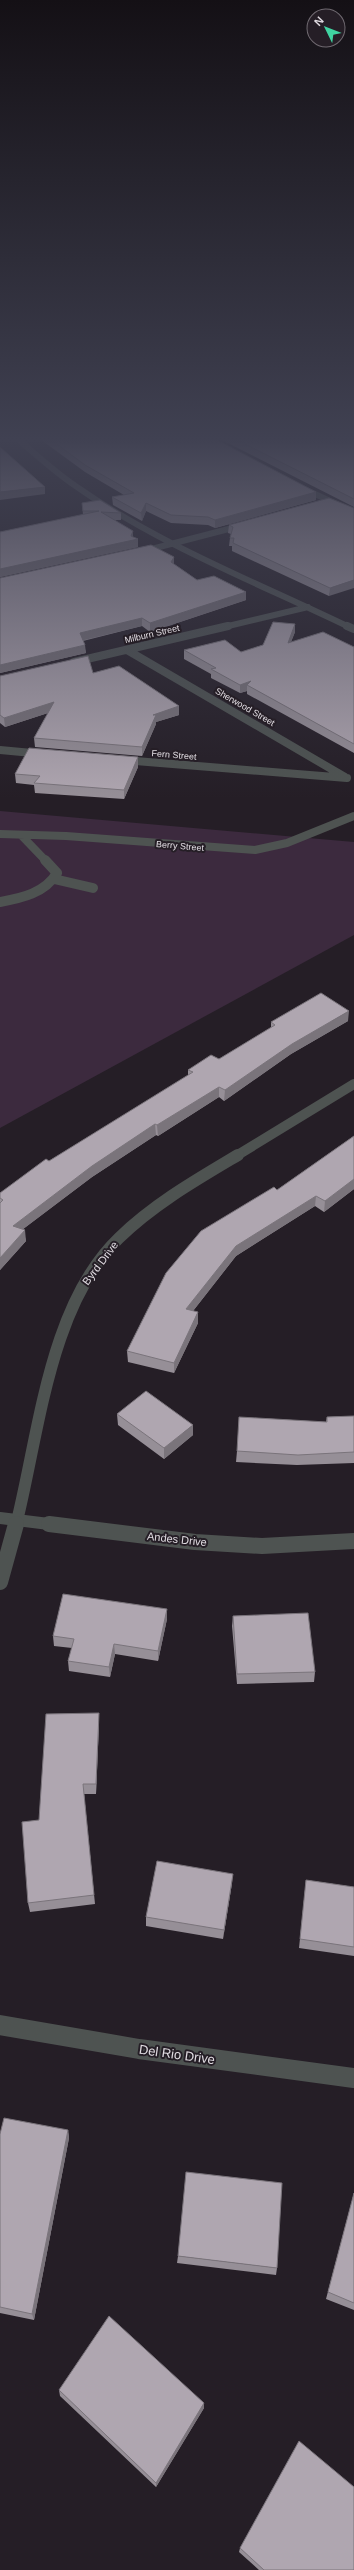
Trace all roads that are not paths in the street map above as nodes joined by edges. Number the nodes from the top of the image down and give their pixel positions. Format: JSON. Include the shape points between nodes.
{"nodes":[{"id":1,"x":210,"y":559,"type":"edge"},
{"id":2,"x":308,"y":607,"type":"junction"},
{"id":3,"x":354,"y":629,"type":"edge"},
{"id":4,"x":127,"y":650,"type":"junction"},
{"id":5,"x":67,"y":664,"type":"edge"},
{"id":6,"x":0,"y":750,"type":"edge"},
{"id":7,"x":55,"y":755,"type":"edge"},
{"id":8,"x":110,"y":759,"type":"edge"},
{"id":9,"x":350,"y":780,"type":"edge"},
{"id":10,"x":354,"y":816,"type":"edge"},
{"id":11,"x":0,"y":834,"type":"edge"},
{"id":12,"x":21,"y":835,"type":"junction"},
{"id":13,"x":54,"y":879,"type":"junction"},
{"id":14,"x":93,"y":888,"type":"dead end"},
{"id":15,"x":0,"y":902,"type":"edge"},
{"id":16,"x":354,"y":1084,"type":"edge"},
{"id":17,"x":0,"y":1518,"type":"edge"},
{"id":18,"x":18,"y":1520,"type":"junction"},
{"id":19,"x":354,"y":1541,"type":"edge"},
{"id":20,"x":0,"y":1582,"type":"edge"},
{"id":21,"x":0,"y":2025,"type":"edge"},
{"id":22,"x":354,"y":2078,"type":"edge"}],
"edges":[{"from":1,"to":2,"type":"street"},
{"from":2,"to":3,"type":"street"},
{"from":2,"to":4,"type":"street","name":"Milburn Street"},
{"from":4,"to":5,"type":"street","name":"Milburn Street"},
{"from":4,"to":9,"type":"street","name":"Sherwood Street"},
{"from":6,"to":7,"type":"street"},
{"from":8,"to":9,"type":"street","name":"Fern Street"},
{"from":10,"to":12,"type":"street","name":"Berry Street","via":[[287,843],[256,850]]},
{"from":11,"to":12,"type":"street","name":"Berry Street"},
{"from":12,"to":13,"type":"street","via":[[57,873]]},
{"from":13,"to":14,"type":"street"},
{"from":13,"to":15,"type":"street","via":[[34,893]]},
{"from":16,"to":18,"type":"street","name":"Byrd Drive","via":[[146,1214],[104,1255],[89,1275],[66,1324],[51,1373]]},
{"from":17,"to":18,"type":"street","name":"Andes Drive"},
{"from":18,"to":19,"type":"street","name":"Andes Drive","via":[[195,1542],[262,1546]]},
{"from":18,"to":20,"type":"street","name":"Byrd Drive"},
{"from":21,"to":22,"type":"street","name":"Del Rio Drive","via":[[139,2049]]}]}
